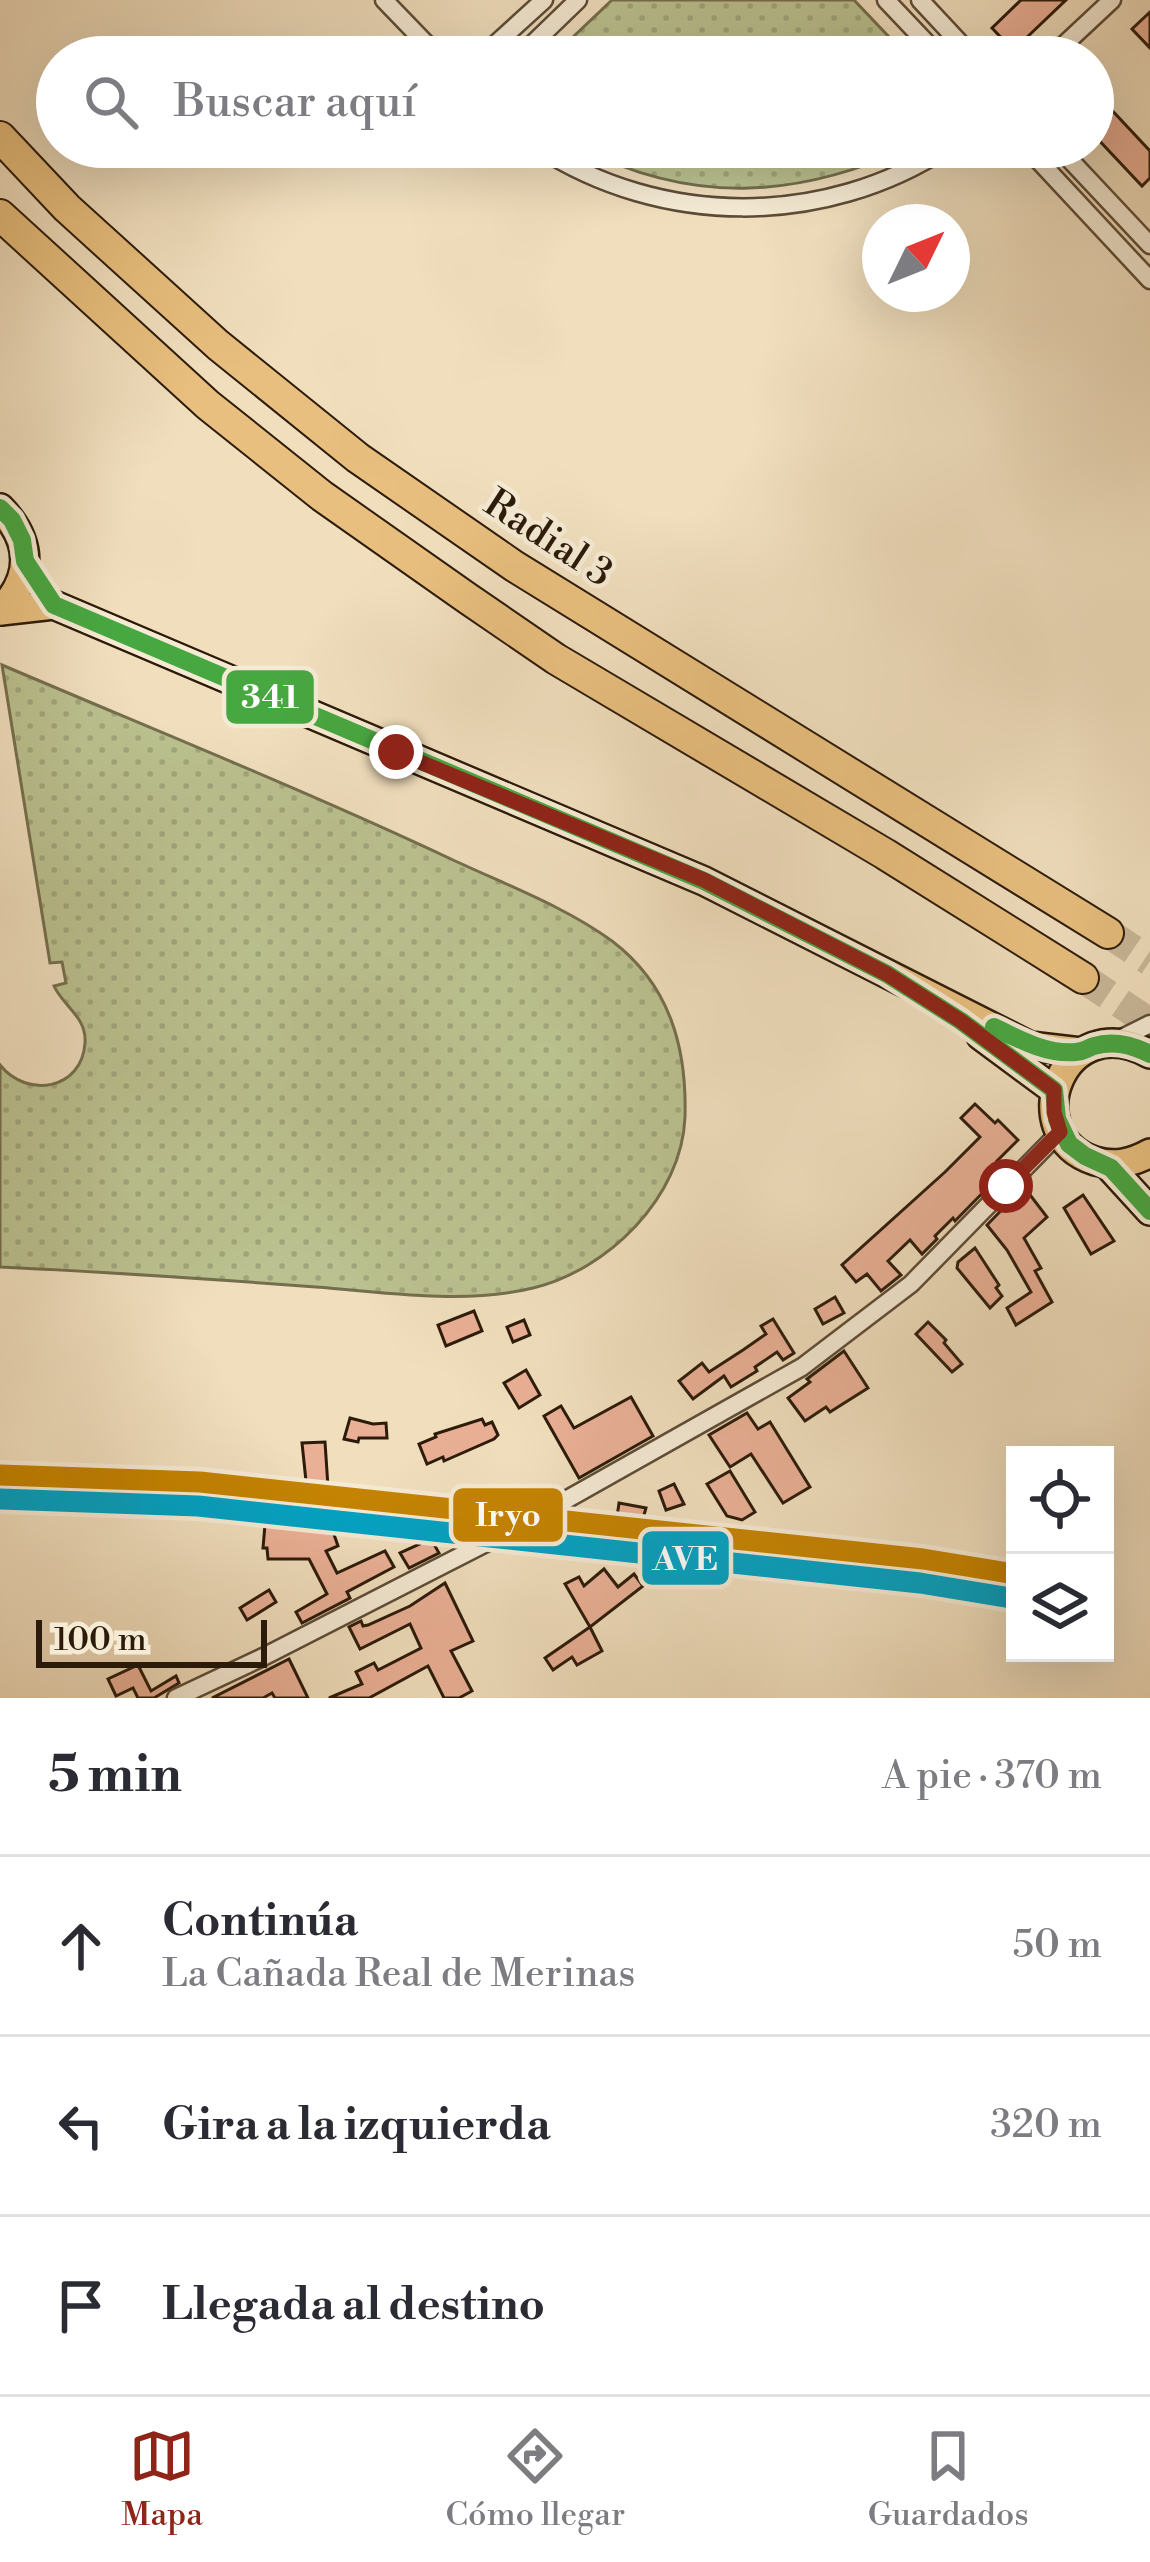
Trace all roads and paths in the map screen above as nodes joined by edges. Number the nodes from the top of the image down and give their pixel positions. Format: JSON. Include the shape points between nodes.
{"nodes":[{"id":1,"x":384,"y":0,"type":"edge"},
{"id":2,"x":544,"y":0,"type":"edge"},
{"id":3,"x":578,"y":0,"type":"edge"},
{"id":4,"x":886,"y":0,"type":"edge"},
{"id":5,"x":920,"y":0,"type":"edge"},
{"id":6,"x":1112,"y":0,"type":"edge"},
{"id":7,"x":419,"y":36,"type":"edge"},
{"id":8,"x":509,"y":36,"type":"edge"},
{"id":9,"x":541,"y":36,"type":"edge"},
{"id":10,"x":920,"y":36,"type":"edge"},
{"id":11,"x":954,"y":36,"type":"edge"},
{"id":12,"x":1073,"y":36,"type":"edge"},
{"id":13,"x":0,"y":137,"type":"edge"},
{"id":14,"x":576,"y":168,"type":"edge"},
{"id":15,"x":910,"y":168,"type":"edge"},
{"id":16,"x":1046,"y":168,"type":"edge"},
{"id":17,"x":1080,"y":168,"type":"edge"},
{"id":18,"x":0,"y":215,"type":"edge"},
{"id":19,"x":1146,"y":232,"type":"edge"},
{"id":20,"x":1150,"y":280,"type":"edge"},
{"id":21,"x":0,"y":508,"type":"edge"},
{"id":22,"x":25,"y":562,"type":"junction"},
{"id":23,"x":53,"y":605,"type":"junction"},
{"id":24,"x":0,"y":611,"type":"edge"},
{"id":25,"x":1108,"y":932,"type":"tunnel mouth"},
{"id":26,"x":887,"y":974,"type":"junction"},
{"id":27,"x":1083,"y":978,"type":"tunnel mouth"},
{"id":28,"x":1150,"y":1024,"type":"edge"},
{"id":29,"x":1114,"y":1042,"type":"junction"},
{"id":30,"x":1081,"y":1052,"type":"junction"},
{"id":31,"x":1150,"y":1054,"type":"edge"},
{"id":32,"x":1054,"y":1090,"type":"junction"},
{"id":33,"x":1060,"y":1132,"type":"junction"},
{"id":34,"x":1150,"y":1153,"type":"edge"},
{"id":35,"x":1107,"y":1164,"type":"junction"},
{"id":36,"x":1150,"y":1211,"type":"edge"},
{"id":37,"x":176,"y":1698,"type":"edge"}],
"edges":[{"from":1,"to":7,"type":"street"},
{"from":2,"to":8,"type":"street"},
{"from":3,"to":9,"type":"street"},
{"from":4,"to":10,"type":"street"},
{"from":5,"to":11,"type":"street"},
{"from":6,"to":12,"type":"street"},
{"from":13,"to":25,"type":"highway","name":"Radial 3","via":[[218,345],[358,458],[514,566]]},
{"from":14,"to":15,"type":"street","via":[[639,194],[743,208],[845,194]]},
{"from":16,"to":20,"type":"street"},
{"from":17,"to":19,"type":"street"},
{"from":18,"to":27,"type":"highway","via":[[208,405],[322,496],[556,659]]},
{"from":21,"to":22,"type":"main road","via":[[22,540]]},
{"from":22,"to":23,"type":"main road"},
{"from":22,"to":24,"type":"main road","via":[[14,597]]},
{"from":23,"to":24,"type":"main road"},
{"from":23,"to":26,"type":"main road","via":[[704,880]]},
{"from":26,"to":30,"type":"main road","via":[[1030,1046]]},
{"from":26,"to":32,"type":"main road"},
{"from":28,"to":29,"type":"street"},
{"from":29,"to":30,"type":"main road"},
{"from":29,"to":31,"type":"main road"},
{"from":30,"to":32,"type":"main road"},
{"from":32,"to":33,"type":"main road"},
{"from":33,"to":35,"type":"main road","via":[[1088,1159]]},
{"from":33,"to":37,"type":"street","via":[[911,1284],[802,1367],[525,1523]]},
{"from":34,"to":35,"type":"main road"},
{"from":35,"to":36,"type":"main road"}]}
